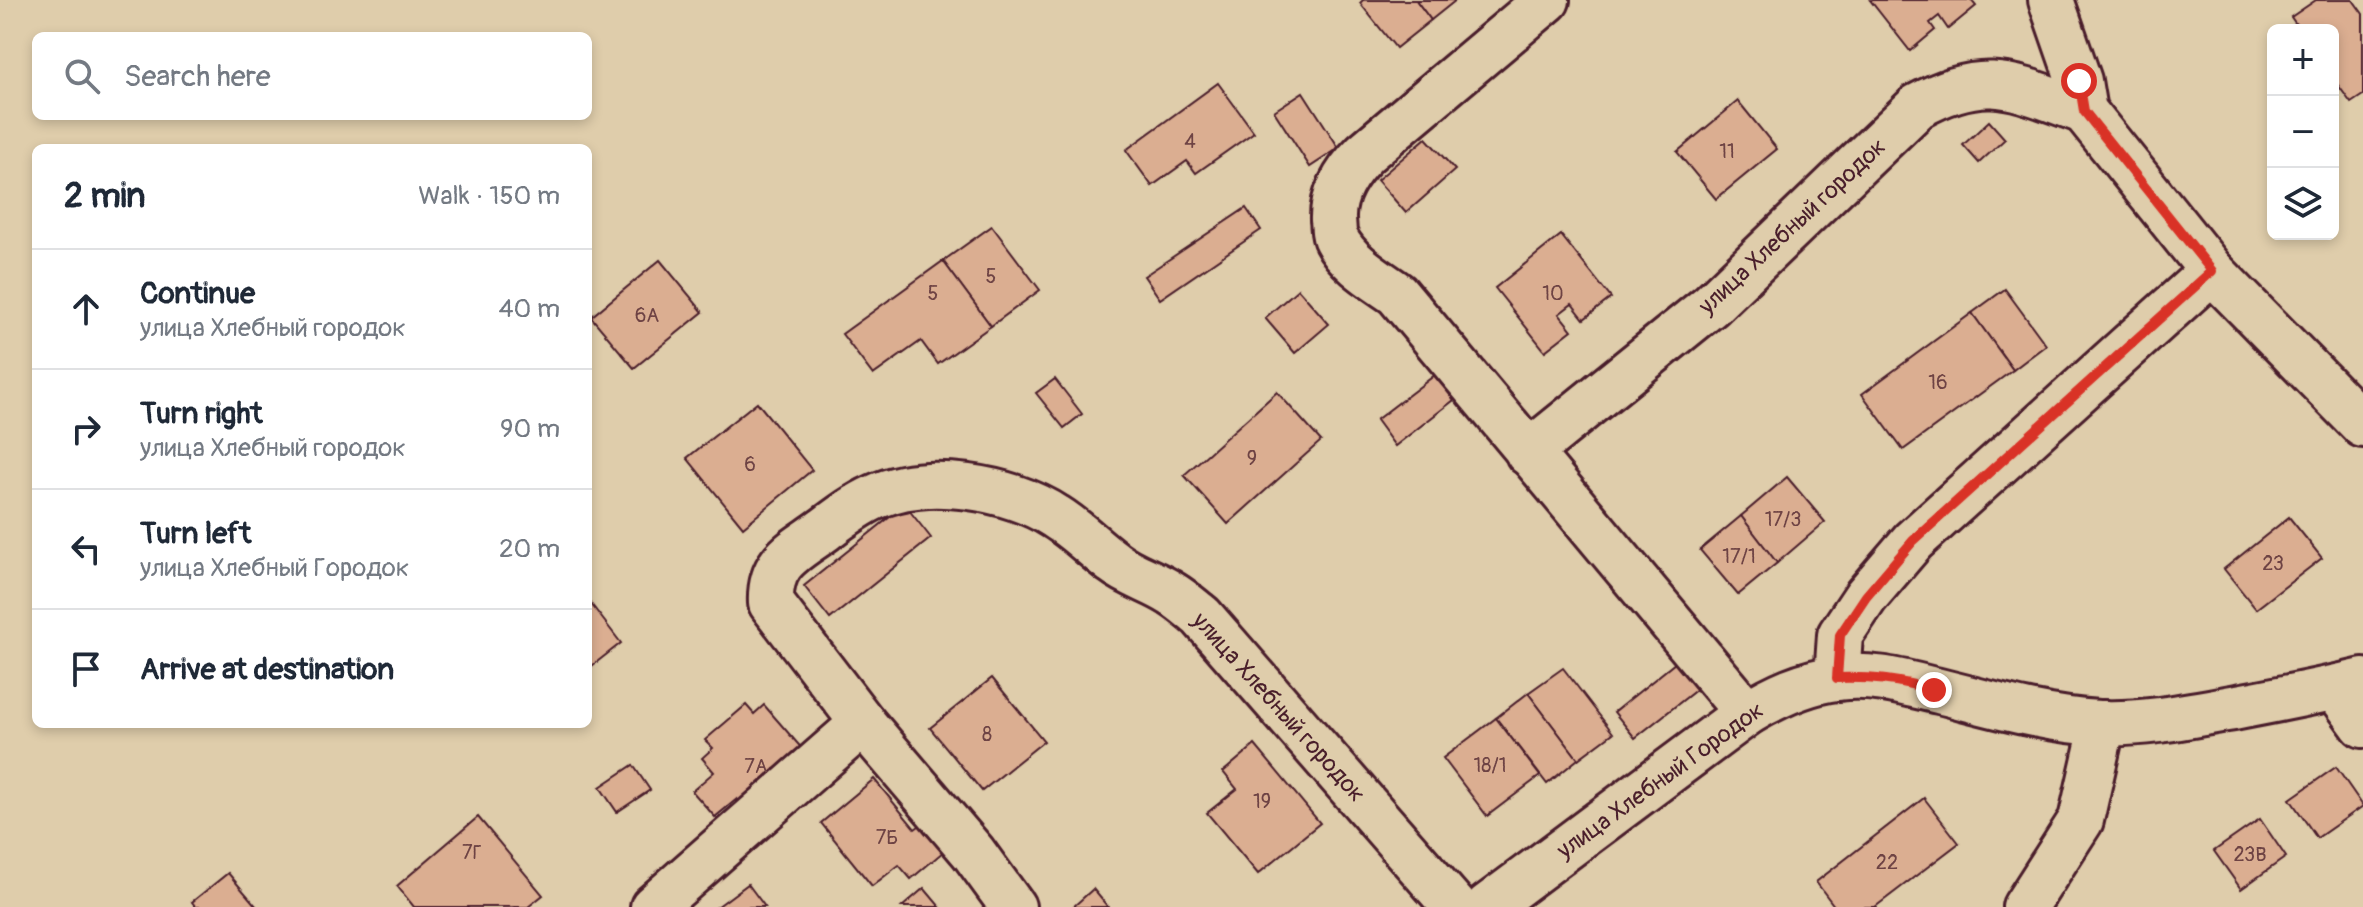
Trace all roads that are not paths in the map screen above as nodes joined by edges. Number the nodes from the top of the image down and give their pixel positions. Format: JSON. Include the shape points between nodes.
{"nodes":[{"id":1,"x":1547,"y":0,"type":"edge"},
{"id":2,"x":2055,"y":1,"type":"edge"},
{"id":3,"x":2084,"y":111,"type":"junction"},
{"id":4,"x":2212,"y":271,"type":"junction"},
{"id":5,"x":2363,"y":425,"type":"edge"},
{"id":6,"x":1528,"y":453,"type":"junction"},
{"id":7,"x":1837,"y":678,"type":"junction"},
{"id":8,"x":2350,"y":684,"type":"edge"},
{"id":9,"x":1747,"y":713,"type":"junction"},
{"id":10,"x":863,"y":723,"type":"junction"},
{"id":11,"x":2103,"y":723,"type":"junction"},
{"id":12,"x":2363,"y":725,"type":"edge"},
{"id":13,"x":653,"y":907,"type":"edge"},
{"id":14,"x":1013,"y":907,"type":"edge"},
{"id":15,"x":1455,"y":907,"type":"edge"},
{"id":16,"x":1487,"y":907,"type":"edge"},
{"id":17,"x":2025,"y":907,"type":"edge"}],
"edges":[{"from":1,"to":6,"type":"street","name":"улица Хлебный городок","via":[[1365,153],[1339,188],[1333,211],[1334,237],[1352,260],[1397,294]]},
{"from":2,"to":3,"type":"street"},
{"from":3,"to":4,"type":"street"},
{"from":3,"to":6,"type":"street","name":"улица Хлебный городок","via":[[1994,84],[1969,85],[1918,106],[1711,305]]},
{"from":4,"to":5,"type":"street"},
{"from":4,"to":7,"type":"street","via":[[1913,541],[1840,635]]},
{"from":6,"to":9,"type":"street","name":"улица Хлебный городок"},
{"from":7,"to":9,"type":"street","name":"улица Хлебный Городок","via":[[1801,686]]},
{"from":7,"to":11,"type":"street","name":"улица Хлебный Городок","via":[[1903,681],[2062,720]]},
{"from":8,"to":11,"type":"street","name":"улица Хлебный Городок","via":[[2191,716]]},
{"from":8,"to":12,"type":"street"},
{"from":9,"to":16,"type":"street","name":"улица Хлебный Городок"},
{"from":10,"to":13,"type":"street"},
{"from":10,"to":14,"type":"street","name":"улица Хлебный городок"},
{"from":10,"to":15,"type":"street","name":"улица Хлебный городок","via":[[771,603],[776,570],[838,520],[876,496],[906,487],[957,486],[1030,502],[1201,616]]},
{"from":11,"to":17,"type":"street","via":[[2081,820]]}]}
